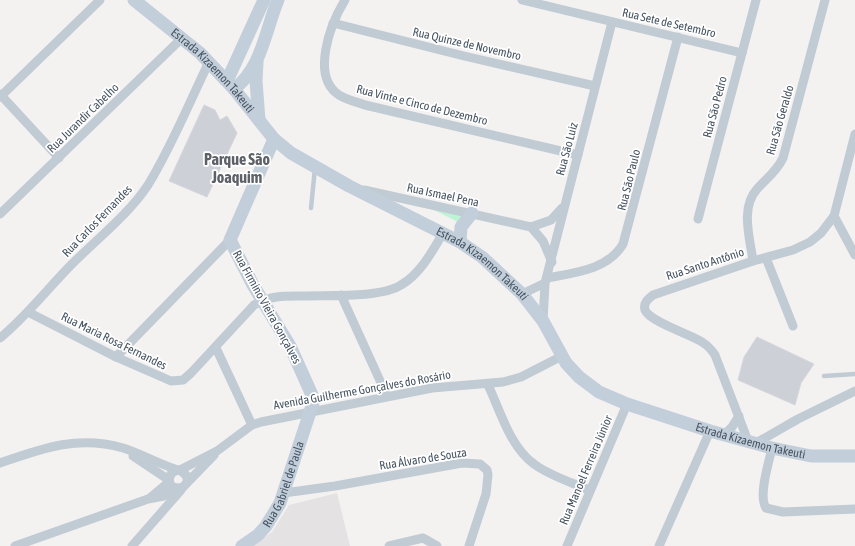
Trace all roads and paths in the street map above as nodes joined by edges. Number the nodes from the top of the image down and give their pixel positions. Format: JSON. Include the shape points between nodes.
{"nodes":[{"id":1,"x":100,"y":0,"type":"edge"},
{"id":2,"x":134,"y":0,"type":"edge"},
{"id":3,"x":345,"y":0,"type":"edge"},
{"id":4,"x":522,"y":0,"type":"edge"},
{"id":5,"x":756,"y":0,"type":"edge"},
{"id":6,"x":825,"y":0,"type":"edge"},
{"id":7,"x":266,"y":3,"type":"edge"},
{"id":8,"x":612,"y":22,"type":"junction"},
{"id":9,"x":333,"y":23,"type":"junction"},
{"id":10,"x":678,"y":36,"type":"junction"},
{"id":11,"x":181,"y":39,"type":"junction"},
{"id":12,"x":742,"y":53,"type":"junction"},
{"id":13,"x":258,"y":60,"type":"junction"},
{"id":14,"x":209,"y":62,"type":"junction"},
{"id":15,"x":230,"y":85,"type":"junction"},
{"id":16,"x":595,"y":86,"type":"junction"},
{"id":17,"x":0,"y":95,"type":"edge"},
{"id":18,"x":259,"y":121,"type":"junction"},
{"id":19,"x":855,"y":134,"type":"edge"},
{"id":20,"x":274,"y":139,"type":"junction"},
{"id":21,"x":578,"y":155,"type":"junction"},
{"id":22,"x":59,"y":158,"type":"junction"},
{"id":23,"x":315,"y":168,"type":"junction"},
{"id":24,"x":348,"y":186,"type":"junction"},
{"id":25,"x":563,"y":207,"type":"junction"},
{"id":26,"x":311,"y":208,"type":"dead end"},
{"id":27,"x":472,"y":213,"type":"junction"},
{"id":28,"x":0,"y":214,"type":"edge"},
{"id":29,"x":834,"y":216,"type":"junction"},
{"id":30,"x":698,"y":219,"type":"dead end"},
{"id":31,"x":531,"y":227,"type":"junction"},
{"id":32,"x":443,"y":233,"type":"junction"},
{"id":33,"x":230,"y":240,"type":"junction"},
{"id":34,"x":460,"y":242,"type":"junction"},
{"id":35,"x":855,"y":255,"type":"edge"},
{"id":36,"x":766,"y":258,"type":"junction"},
{"id":37,"x":753,"y":261,"type":"junction"},
{"id":38,"x":552,"y":262,"type":"junction"},
{"id":39,"x":546,"y":280,"type":"junction"},
{"id":40,"x":522,"y":294,"type":"junction"},
{"id":41,"x":341,"y":295,"type":"junction"},
{"id":42,"x":263,"y":300,"type":"junction"},
{"id":43,"x":28,"y":312,"type":"junction"},
{"id":44,"x":543,"y":320,"type":"junction"},
{"id":45,"x":793,"y":326,"type":"dead end"},
{"id":46,"x":0,"y":338,"type":"edge"},
{"id":47,"x":216,"y":348,"type":"junction"},
{"id":48,"x":562,"y":356,"type":"junction"},
{"id":49,"x":116,"y":357,"type":"junction"},
{"id":50,"x":855,"y":374,"type":"edge"},
{"id":51,"x":824,"y":376,"type":"dead end"},
{"id":52,"x":488,"y":384,"type":"junction"},
{"id":53,"x":855,"y":391,"type":"edge"},
{"id":54,"x":387,"y":396,"type":"junction"},
{"id":55,"x":627,"y":404,"type":"junction"},
{"id":56,"x":311,"y":412,"type":"junction"},
{"id":57,"x":739,"y":416,"type":"junction"},
{"id":58,"x":252,"y":426,"type":"junction"},
{"id":59,"x":710,"y":431,"type":"junction"},
{"id":60,"x":724,"y":435,"type":"junction"},
{"id":61,"x":752,"y":442,"type":"junction"},
{"id":62,"x":772,"y":448,"type":"junction"},
{"id":63,"x":124,"y":449,"type":"junction"},
{"id":64,"x":217,"y":451,"type":"junction"},
{"id":65,"x":855,"y":456,"type":"edge"},
{"id":66,"x":0,"y":463,"type":"edge"},
{"id":67,"x":179,"y":470,"type":"junction"},
{"id":68,"x":169,"y":481,"type":"junction"},
{"id":69,"x":182,"y":486,"type":"junction"},
{"id":70,"x":589,"y":490,"type":"junction"},
{"id":71,"x":284,"y":493,"type":"junction"},
{"id":72,"x":146,"y":500,"type":"junction"},
{"id":73,"x":855,"y":509,"type":"edge"},
{"id":74,"x":160,"y":514,"type":"junction"},
{"id":75,"x":15,"y":546,"type":"edge"},
{"id":76,"x":132,"y":546,"type":"edge"},
{"id":77,"x":242,"y":546,"type":"edge"},
{"id":78,"x":389,"y":546,"type":"edge"},
{"id":79,"x":437,"y":546,"type":"edge"},
{"id":80,"x":469,"y":546,"type":"edge"},
{"id":81,"x":567,"y":546,"type":"edge"},
{"id":82,"x":659,"y":546,"type":"edge"}],
"edges":[{"from":1,"to":17,"type":"street"},
{"from":2,"to":11,"type":"main road","name":"Estrada Kizaemon Takeuti"},
{"from":3,"to":9,"type":"street","name":"Rua Vinte e Cinco de Dezembro"},
{"from":4,"to":8,"type":"street","name":"Rua Sete de Setembro"},
{"from":5,"to":12,"type":"street","name":"Rua São Pedro"},
{"from":6,"to":37,"type":"street","name":"Rua São Geraldo","via":[[783,158],[750,200],[747,211]]},
{"from":7,"to":13,"type":"main road"},
{"from":7,"to":15,"type":"main road"},
{"from":8,"to":10,"type":"street","name":"Rua Sete de Setembro"},
{"from":8,"to":16,"type":"street","name":"Rua São Luiz"},
{"from":9,"to":16,"type":"street","name":"Rua Quinze de Novembro"},
{"from":9,"to":21,"type":"street","name":"Rua Vinte e Cinco de Dezembro","via":[[324,63],[325,77],[339,94],[365,105]]},
{"from":10,"to":12,"type":"street","name":"Rua Sete de Setembro"},
{"from":10,"to":39,"type":"street","name":"Rua São Paulo","via":[[623,244],[612,258],[600,264]]},
{"from":11,"to":14,"type":"main road","name":"Estrada Kizaemon Takeuti"},
{"from":11,"to":22,"type":"street","name":"Rua Jurandir Cabelho"},
{"from":12,"to":30,"type":"street","name":"Rua São Pedro"},
{"from":13,"to":15,"type":"main road","via":[[246,78]]},
{"from":13,"to":18,"type":"main road","via":[[256,81]]},
{"from":14,"to":15,"type":"main road","name":"Estrada Kizaemon Takeuti"},
{"from":14,"to":43,"type":"street","name":"Rua Carlos Fernandes","via":[[161,162],[141,194]]},
{"from":15,"to":18,"type":"main road","name":"Estrada Kizaemon Takeuti"},
{"from":16,"to":21,"type":"street","name":"Rua São Luiz"},
{"from":17,"to":22,"type":"street"},
{"from":18,"to":20,"type":"main road","name":"Estrada Kizaemon Takeuti"},
{"from":19,"to":29,"type":"street","name":"Rua Santo Antônio"},
{"from":20,"to":23,"type":"main road","name":"Estrada Kizaemon Takeuti"},
{"from":20,"to":33,"type":"main road","name":"Rua Firmino Vieira Gonçalves"},
{"from":21,"to":25,"type":"street","name":"Rua São Luiz"},
{"from":22,"to":28,"type":"street","name":"Rua Jurandir Cabelho"},
{"from":23,"to":24,"type":"main road","name":"Estrada Kizaemon Takeuti"},
{"from":23,"to":26,"type":"lane"},
{"from":24,"to":27,"type":"street","name":"Rua Ismael Pena"},
{"from":24,"to":32,"type":"main road","name":"Estrada Kizaemon Takeuti"},
{"from":25,"to":31,"type":"street","via":[[551,220]]},
{"from":25,"to":38,"type":"street","name":"Rua São Luiz"},
{"from":27,"to":31,"type":"street","name":"Rua Ismael Pena"},
{"from":27,"to":34,"type":"main road","via":[[461,227]]},
{"from":29,"to":35,"type":"street"},
{"from":29,"to":36,"type":"street","name":"Rua Santo Antônio","via":[[829,225],[810,242]]},
{"from":31,"to":38,"type":"street","via":[[543,241]]},
{"from":32,"to":34,"type":"main road","name":"Estrada Kizaemon Takeuti"},
{"from":32,"to":41,"type":"street","name":"Rua Maria Rosa Fernandes","via":[[416,273],[401,285],[376,292]]},
{"from":33,"to":42,"type":"main road","name":"Rua Firmino Vieira Gonçalves"},
{"from":33,"to":49,"type":"street"},
{"from":34,"to":40,"type":"main road","name":"Estrada Kizaemon Takeuti","via":[[482,257]]},
{"from":36,"to":37,"type":"street","name":"Rua Santo Antônio"},
{"from":36,"to":45,"type":"street"},
{"from":37,"to":57,"type":"street","name":"Rua Santo Antônio","via":[[653,295],[645,306],[653,318],[709,347],[715,355]]},
{"from":38,"to":39,"type":"street","name":"Rua São Luiz"},
{"from":39,"to":40,"type":"street"},
{"from":39,"to":44,"type":"street","name":"Rua São Luiz"},
{"from":40,"to":44,"type":"main road","name":"Estrada Kizaemon Takeuti"},
{"from":41,"to":42,"type":"street","name":"Rua Maria Rosa Fernandes","via":[[274,296]]},
{"from":41,"to":54,"type":"street"},
{"from":42,"to":47,"type":"street","name":"Rua Maria Rosa Fernandes","via":[[254,305]]},
{"from":42,"to":56,"type":"main road","name":"Rua Firmino Vieira Gonçalves","via":[[290,346],[312,395]]},
{"from":43,"to":46,"type":"street","name":"Rua Carlos Fernandes"},
{"from":43,"to":49,"type":"street","name":"Rua Maria Rosa Fernandes"},
{"from":44,"to":48,"type":"main road","name":"Estrada Kizaemon Takeuti"},
{"from":47,"to":49,"type":"street","name":"Rua Maria Rosa Fernandes","via":[[187,377],[178,382]]},
{"from":47,"to":58,"type":"street"},
{"from":48,"to":52,"type":"street","name":"Avenida Guilherme Gonçalves do Rosário","via":[[521,377]]},
{"from":48,"to":55,"type":"main road","name":"Estrada Kizaemon Takeuti","via":[[590,386]]},
{"from":50,"to":51,"type":"lane"},
{"from":52,"to":54,"type":"street","name":"Avenida Guilherme Gonçalves do Rosário","via":[[462,384]]},
{"from":52,"to":70,"type":"street","via":[[513,440],[522,453],[533,464],[547,472]]},
{"from":53,"to":61,"type":"street"},
{"from":54,"to":56,"type":"street","name":"Avenida Guilherme Gonçalves do Rosário"},
{"from":55,"to":59,"type":"main road","name":"Estrada Kizaemon Takeuti"},
{"from":55,"to":70,"type":"street","name":"Rua Manoel Ferreira Júnior"},
{"from":56,"to":58,"type":"street","name":"Avenida Guilherme Gonçalves do Rosário","via":[[274,418]]},
{"from":56,"to":71,"type":"main road","name":"Rua Gabriel de Paula"},
{"from":57,"to":60,"type":"street"},
{"from":57,"to":61,"type":"street","name":"Rua Santo Antônio"},
{"from":58,"to":64,"type":"street","name":"Avenida Guilherme Gonçalves do Rosário"},
{"from":59,"to":60,"type":"main road","name":"Estrada Kizaemon Takeuti"},
{"from":59,"to":82,"type":"street"},
{"from":60,"to":61,"type":"main road","name":"Estrada Kizaemon Takeuti"},
{"from":61,"to":62,"type":"main road","name":"Estrada Kizaemon Takeuti"},
{"from":62,"to":65,"type":"main road","name":"Estrada Kizaemon Takeuti","via":[[811,456]]},
{"from":62,"to":73,"type":"street","via":[[764,487],[763,499],[766,508],[783,512]]},
{"from":63,"to":66,"type":"street","via":[[94,442],[81,442],[35,451]]},
{"from":63,"to":67,"type":"street"},
{"from":63,"to":68,"type":"street"},
{"from":64,"to":67,"type":"street","name":"Avenida Guilherme Gonçalves do Rosário"},
{"from":64,"to":69,"type":"street","name":"Avenida Guilherme Gonçalves do Rosário"},
{"from":67,"to":68,"type":"street","via":[[172,472]]},
{"from":67,"to":69,"type":"street","via":[[186,474]]},
{"from":68,"to":69,"type":"street","via":[[172,486]]},
{"from":68,"to":72,"type":"street","name":"Avenida Guilherme Gonçalves do Rosário"},
{"from":69,"to":72,"type":"street","name":"Avenida Guilherme Gonçalves do Rosário","via":[[164,496]]},
{"from":69,"to":74,"type":"street"},
{"from":70,"to":81,"type":"street","name":"Rua Manoel Ferreira Júnior"},
{"from":71,"to":77,"type":"main road","name":"Rua Gabriel de Paula","via":[[266,526]]},
{"from":71,"to":80,"type":"street","name":"Rua Álvaro de Souza","via":[[462,463],[480,464],[487,470],[488,484]]},
{"from":72,"to":74,"type":"street","via":[[152,503]]},
{"from":72,"to":75,"type":"street","name":"Avenida Guilherme Gonçalves do Rosário"},
{"from":74,"to":76,"type":"street"},
{"from":78,"to":79,"type":"street","via":[[423,538]]}]}
